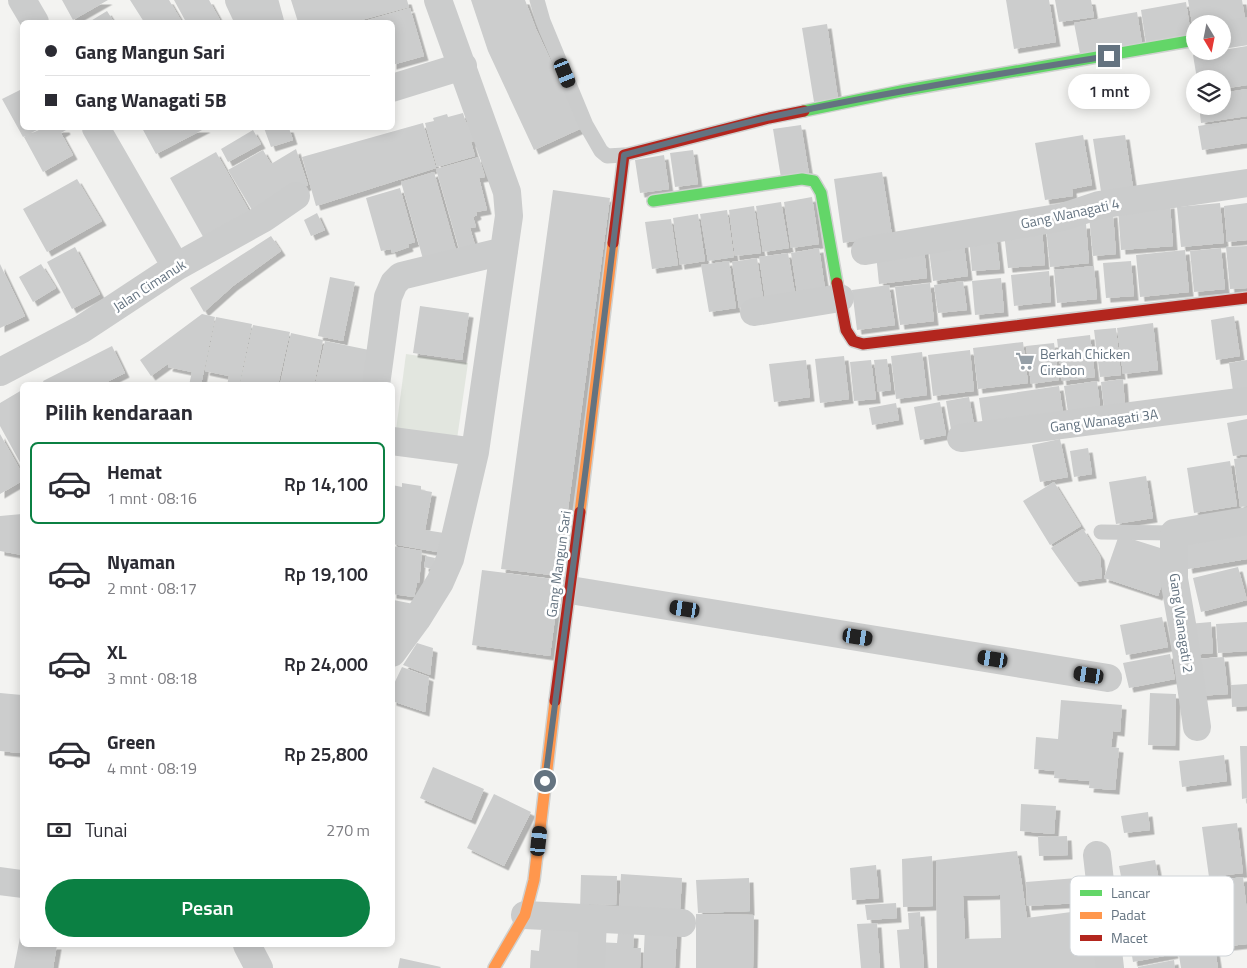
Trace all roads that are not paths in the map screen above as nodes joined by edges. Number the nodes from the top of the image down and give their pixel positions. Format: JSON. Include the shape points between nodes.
{"nodes":[{"id":1,"x":22,"y":0,"type":"edge"},
{"id":2,"x":239,"y":0,"type":"edge"},
{"id":3,"x":264,"y":0,"type":"edge"},
{"id":4,"x":438,"y":0,"type":"edge"},
{"id":5,"x":537,"y":0,"type":"edge"},
{"id":6,"x":34,"y":20,"type":"edge"},
{"id":7,"x":247,"y":20,"type":"edge"},
{"id":8,"x":269,"y":20,"type":"edge"},
{"id":9,"x":1247,"y":31,"type":"edge"},
{"id":10,"x":1231,"y":34,"type":"edge"},
{"id":11,"x":1186,"y":42,"type":"edge"},
{"id":12,"x":462,"y":66,"type":"junction"},
{"id":13,"x":395,"y":87,"type":"edge"},
{"id":14,"x":97,"y":130,"type":"edge"},
{"id":15,"x":624,"y":155,"type":"junction"},
{"id":16,"x":1247,"y":184,"type":"edge"},
{"id":17,"x":296,"y":196,"type":"dead end"},
{"id":18,"x":654,"y":201,"type":"dead end"},
{"id":19,"x":504,"y":251,"type":"junction"},
{"id":20,"x":865,"y":251,"type":"dead end"},
{"id":21,"x":176,"y":267,"type":"junction"},
{"id":22,"x":840,"y":298,"type":"junction"},
{"id":23,"x":1247,"y":298,"type":"edge"},
{"id":24,"x":754,"y":312,"type":"dead end"},
{"id":25,"x":0,"y":372,"type":"edge"},
{"id":26,"x":376,"y":382,"type":"edge"},
{"id":27,"x":1247,"y":402,"type":"edge"},
{"id":28,"x":960,"y":438,"type":"dead end"},
{"id":29,"x":395,"y":441,"type":"edge"},
{"id":30,"x":474,"y":452,"type":"junction"},
{"id":31,"x":1247,"y":521,"type":"edge"},
{"id":32,"x":1101,"y":532,"type":"dead end"},
{"id":33,"x":1174,"y":533,"type":"junction"},
{"id":34,"x":570,"y":590,"type":"junction"},
{"id":35,"x":405,"y":616,"type":"edge"},
{"id":36,"x":395,"y":644,"type":"edge"},
{"id":37,"x":1108,"y":678,"type":"dead end"},
{"id":38,"x":1197,"y":727,"type":"dead end"},
{"id":39,"x":1097,"y":855,"type":"dead end"},
{"id":40,"x":1099,"y":876,"type":"edge"},
{"id":41,"x":0,"y":881,"type":"edge"},
{"id":42,"x":20,"y":884,"type":"edge"},
{"id":43,"x":525,"y":915,"type":"junction"},
{"id":44,"x":593,"y":920,"type":"junction"},
{"id":45,"x":682,"y":923,"type":"dead end"},
{"id":46,"x":248,"y":947,"type":"edge"},
{"id":47,"x":259,"y":968,"type":"edge"},
{"id":48,"x":494,"y":968,"type":"edge"},
{"id":49,"x":591,"y":968,"type":"edge"}],
"edges":[{"from":1,"to":6,"type":"street"},
{"from":2,"to":7,"type":"street"},
{"from":3,"to":8,"type":"street"},
{"from":4,"to":12,"type":"street"},
{"from":5,"to":15,"type":"lane","via":[[586,125],[607,156]]},
{"from":9,"to":10,"type":"street"},
{"from":11,"to":15,"type":"street","via":[[901,91],[769,118]]},
{"from":12,"to":13,"type":"street"},
{"from":12,"to":19,"type":"street","via":[[507,192],[509,216]]},
{"from":14,"to":21,"type":"street"},
{"from":15,"to":34,"type":"street","name":"Gang Mangun Sari"},
{"from":16,"to":20,"type":"street","name":"Gang Wanagati 4","via":[[1099,205],[1063,217]]},
{"from":17,"to":21,"type":"street","name":"Jalan Cimanuk","via":[[264,218]]},
{"from":18,"to":22,"type":"street","via":[[802,179],[814,180],[821,193]]},
{"from":19,"to":26,"type":"street","via":[[401,276],[394,283],[388,297]]},
{"from":19,"to":30,"type":"street"},
{"from":21,"to":25,"type":"street","name":"Jalan Cimanuk","via":[[82,329]]},
{"from":22,"to":23,"type":"street","via":[[846,330],[853,340],[863,344]]},
{"from":22,"to":24,"type":"street"},
{"from":27,"to":28,"type":"street","name":"Gang Wanagati 3A"},
{"from":29,"to":30,"type":"street"},
{"from":30,"to":35,"type":"street","via":[[450,559],[440,582]]},
{"from":31,"to":33,"type":"street"},
{"from":32,"to":33,"type":"lane"},
{"from":33,"to":38,"type":"street","name":"Gang Wanagati 2","via":[[1174,579]]},
{"from":34,"to":37,"type":"street"},
{"from":34,"to":43,"type":"street","name":"Gang Mangun Sari","via":[[534,880]]},
{"from":35,"to":36,"type":"street"},
{"from":39,"to":40,"type":"street"},
{"from":41,"to":42,"type":"street"},
{"from":43,"to":44,"type":"street"},
{"from":43,"to":48,"type":"street","name":"Gang Mangun Sari"},
{"from":44,"to":45,"type":"street"},
{"from":44,"to":49,"type":"street"},
{"from":46,"to":47,"type":"street"}]}
